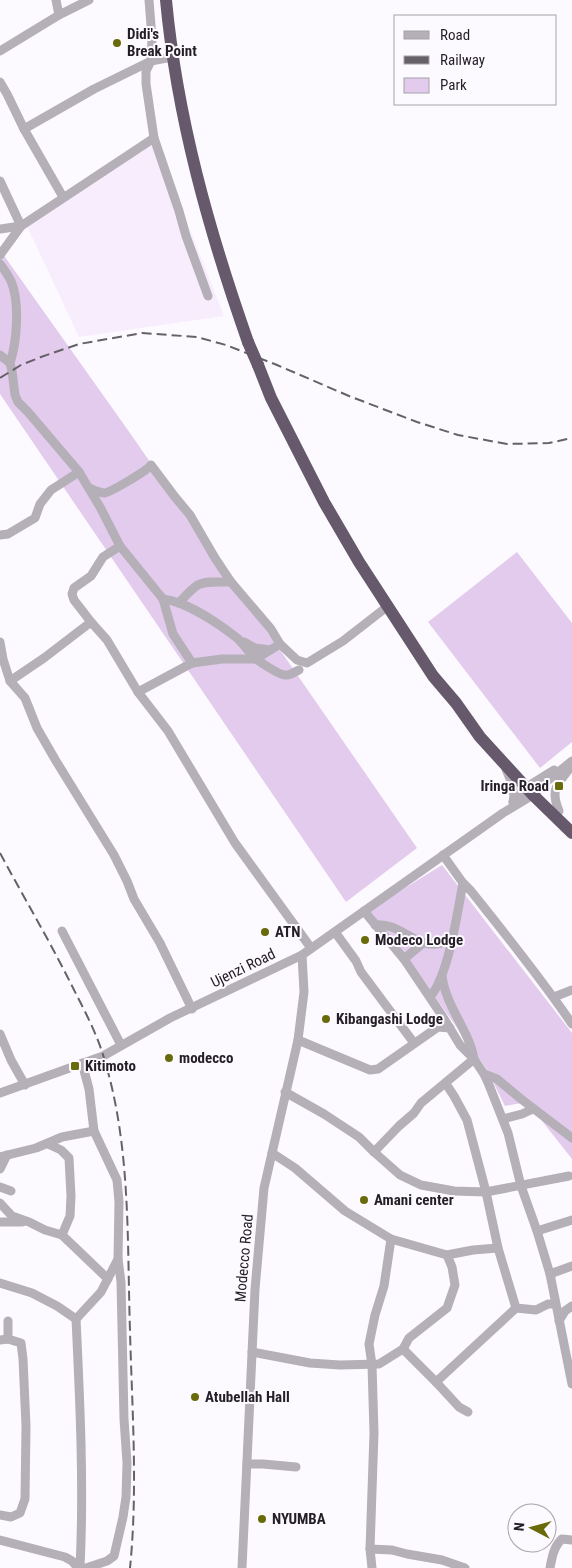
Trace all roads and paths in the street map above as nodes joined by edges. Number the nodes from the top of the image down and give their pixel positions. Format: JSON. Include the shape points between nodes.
{"nodes":[{"id":1,"x":56,"y":0,"type":"edge"},
{"id":2,"x":90,"y":0,"type":"edge"},
{"id":3,"x":149,"y":0,"type":"edge"},
{"id":4,"x":166,"y":0,"type":"edge"},
{"id":5,"x":59,"y":14,"type":"junction"},
{"id":6,"x":0,"y":51,"type":"edge"},
{"id":7,"x":172,"y":56,"type":"junction"},
{"id":8,"x":152,"y":61,"type":"junction"},
{"id":9,"x":0,"y":82,"type":"edge"},
{"id":10,"x":24,"y":129,"type":"junction"},
{"id":11,"x":154,"y":138,"type":"junction"},
{"id":12,"x":0,"y":181,"type":"edge"},
{"id":13,"x":63,"y":196,"type":"junction"},
{"id":14,"x":20,"y":226,"type":"junction"},
{"id":15,"x":0,"y":229,"type":"edge"},
{"id":16,"x":0,"y":255,"type":"edge"},
{"id":17,"x":0,"y":264,"type":"edge"},
{"id":18,"x":208,"y":296,"type":"dead end"},
{"id":19,"x":0,"y":355,"type":"edge"},
{"id":20,"x":10,"y":364,"type":"junction"},
{"id":21,"x":79,"y":472,"type":"junction"},
{"id":22,"x":89,"y":488,"type":"junction"},
{"id":23,"x":107,"y":492,"type":"junction"},
{"id":24,"x":100,"y":507,"type":"junction"},
{"id":25,"x":0,"y":535,"type":"edge"},
{"id":26,"x":120,"y":546,"type":"junction"},
{"id":27,"x":231,"y":582,"type":"junction"},
{"id":28,"x":163,"y":599,"type":"junction"},
{"id":29,"x":179,"y":603,"type":"junction"},
{"id":30,"x":388,"y":606,"type":"junction"},
{"id":31,"x":91,"y":622,"type":"junction"},
{"id":32,"x":240,"y":640,"type":"junction"},
{"id":33,"x":0,"y":642,"type":"edge"},
{"id":34,"x":280,"y":644,"type":"junction"},
{"id":35,"x":270,"y":650,"type":"junction"},
{"id":36,"x":256,"y":659,"type":"junction"},
{"id":37,"x":192,"y":663,"type":"junction"},
{"id":38,"x":299,"y":670,"type":"dead end"},
{"id":39,"x":10,"y":681,"type":"junction"},
{"id":40,"x":138,"y":692,"type":"junction"},
{"id":41,"x":456,"y":703,"type":"junction"},
{"id":42,"x":572,"y":761,"type":"edge"},
{"id":43,"x":503,"y":762,"type":"junction"},
{"id":44,"x":572,"y":766,"type":"edge"},
{"id":45,"x":533,"y":789,"type":"junction"},
{"id":46,"x":513,"y":802,"type":"junction"},
{"id":47,"x":559,"y":811,"type":"junction"},
{"id":48,"x":503,"y":813,"type":"junction"},
{"id":49,"x":572,"y":824,"type":"edge"},
{"id":50,"x":572,"y":833,"type":"edge"},
{"id":51,"x":443,"y":855,"type":"junction"},
{"id":52,"x":463,"y":883,"type":"junction"},
{"id":53,"x":364,"y":911,"type":"junction"},
{"id":54,"x":375,"y":925,"type":"junction"},
{"id":55,"x":62,"y":931,"type":"dead end"},
{"id":56,"x":335,"y":932,"type":"junction"},
{"id":57,"x":452,"y":938,"type":"junction"},
{"id":58,"x":423,"y":943,"type":"junction"},
{"id":59,"x":311,"y":948,"type":"junction"},
{"id":60,"x":302,"y":955,"type":"junction"},
{"id":61,"x":404,"y":959,"type":"junction"},
{"id":62,"x":442,"y":976,"type":"junction"},
{"id":63,"x":572,"y":990,"type":"edge"},
{"id":64,"x":430,"y":997,"type":"junction"},
{"id":65,"x":554,"y":997,"type":"junction"},
{"id":66,"x":192,"y":1009,"type":"junction"},
{"id":67,"x":443,"y":1017,"type":"junction"},
{"id":68,"x":572,"y":1024,"type":"edge"},
{"id":69,"x":438,"y":1028,"type":"junction"},
{"id":70,"x":450,"y":1028,"type":"junction"},
{"id":71,"x":0,"y":1034,"type":"edge"},
{"id":72,"x":298,"y":1040,"type":"junction"},
{"id":73,"x":414,"y":1044,"type":"junction"},
{"id":74,"x":121,"y":1045,"type":"junction"},
{"id":75,"x":474,"y":1060,"type":"junction"},
{"id":76,"x":82,"y":1063,"type":"junction"},
{"id":77,"x":484,"y":1074,"type":"junction"},
{"id":78,"x":446,"y":1084,"type":"junction"},
{"id":79,"x":25,"y":1085,"type":"junction"},
{"id":80,"x":285,"y":1092,"type":"junction"},
{"id":81,"x":0,"y":1093,"type":"edge"},
{"id":82,"x":533,"y":1109,"type":"junction"},
{"id":83,"x":503,"y":1119,"type":"junction"},
{"id":84,"x":94,"y":1131,"type":"junction"},
{"id":85,"x":572,"y":1138,"type":"edge"},
{"id":86,"x":48,"y":1144,"type":"junction"},
{"id":87,"x":374,"y":1152,"type":"junction"},
{"id":88,"x":272,"y":1153,"type":"junction"},
{"id":89,"x":3,"y":1156,"type":"edge"},
{"id":90,"x":0,"y":1169,"type":"edge"},
{"id":91,"x":569,"y":1176,"type":"dead end"},
{"id":92,"x":521,"y":1186,"type":"junction"},
{"id":93,"x":0,"y":1187,"type":"edge"},
{"id":94,"x":11,"y":1191,"type":"dead end"},
{"id":95,"x":486,"y":1192,"type":"junction"},
{"id":96,"x":0,"y":1203,"type":"edge"},
{"id":97,"x":572,"y":1220,"type":"edge"},
{"id":98,"x":0,"y":1222,"type":"edge"},
{"id":99,"x":29,"y":1222,"type":"junction"},
{"id":100,"x":537,"y":1232,"type":"junction"},
{"id":101,"x":62,"y":1235,"type":"junction"},
{"id":102,"x":391,"y":1239,"type":"junction"},
{"id":103,"x":498,"y":1248,"type":"junction"},
{"id":104,"x":447,"y":1255,"type":"junction"},
{"id":105,"x":118,"y":1259,"type":"junction"},
{"id":106,"x":572,"y":1266,"type":"edge"},
{"id":107,"x":550,"y":1274,"type":"junction"},
{"id":108,"x":108,"y":1279,"type":"junction"},
{"id":109,"x":0,"y":1283,"type":"edge"},
{"id":110,"x":555,"y":1304,"type":"junction"},
{"id":111,"x":572,"y":1306,"type":"edge"},
{"id":112,"x":516,"y":1308,"type":"junction"},
{"id":113,"x":76,"y":1319,"type":"junction"},
{"id":114,"x":8,"y":1320,"type":"dead end"},
{"id":115,"x":559,"y":1321,"type":"junction"},
{"id":116,"x":4,"y":1339,"type":"edge"},
{"id":117,"x":403,"y":1349,"type":"junction"},
{"id":118,"x":252,"y":1352,"type":"junction"},
{"id":119,"x":372,"y":1365,"type":"junction"},
{"id":120,"x":436,"y":1382,"type":"junction"},
{"id":121,"x":572,"y":1384,"type":"edge"},
{"id":122,"x":468,"y":1412,"type":"dead end"},
{"id":123,"x":247,"y":1464,"type":"junction"},
{"id":124,"x":296,"y":1467,"type":"dead end"},
{"id":125,"x":0,"y":1515,"type":"edge"},
{"id":126,"x":0,"y":1540,"type":"edge"},
{"id":127,"x":572,"y":1540,"type":"edge"},
{"id":128,"x":370,"y":1549,"type":"junction"},
{"id":129,"x":79,"y":1568,"type":"edge"},
{"id":130,"x":86,"y":1568,"type":"edge"},
{"id":131,"x":242,"y":1568,"type":"edge"},
{"id":132,"x":372,"y":1568,"type":"edge"},
{"id":133,"x":465,"y":1568,"type":"edge"},
{"id":134,"x":550,"y":1568,"type":"edge"}],
"edges":[{"from":1,"to":5,"type":"street"},
{"from":2,"to":5,"type":"street"},
{"from":3,"to":8,"type":"street"},
{"from":4,"to":7,"type":"highway"},
{"from":5,"to":6,"type":"street"},
{"from":7,"to":8,"type":"street"},
{"from":7,"to":30,"type":"highway","bridge":true,"via":[[191,153],[248,342],[271,398],[324,502]]},
{"from":8,"to":10,"type":"street","via":[[94,88]]},
{"from":8,"to":11,"type":"street","via":[[146,70],[146,84]]},
{"from":9,"to":10,"type":"street"},
{"from":10,"to":13,"type":"street"},
{"from":11,"to":13,"type":"street"},
{"from":11,"to":18,"type":"street"},
{"from":12,"to":14,"type":"street"},
{"from":13,"to":14,"type":"street"},
{"from":14,"to":15,"type":"street"},
{"from":14,"to":16,"type":"street"},
{"from":17,"to":20,"type":"street","via":[[11,282],[16,304]]},
{"from":19,"to":20,"type":"street"},
{"from":20,"to":21,"type":"street","via":[[18,402]]},
{"from":21,"to":22,"type":"street"},
{"from":21,"to":25,"type":"street","via":[[51,490],[40,504],[36,518],[8,534]]},
{"from":22,"to":23,"type":"street"},
{"from":22,"to":24,"type":"street"},
{"from":23,"to":24,"type":"street"},
{"from":23,"to":27,"type":"street","via":[[151,465],[190,515]]},
{"from":24,"to":26,"type":"street"},
{"from":26,"to":28,"type":"street"},
{"from":26,"to":31,"type":"street","via":[[103,556],[91,576],[74,588],[74,600]]},
{"from":27,"to":29,"type":"street","via":[[203,582],[193,587]]},
{"from":27,"to":34,"type":"street"},
{"from":28,"to":29,"type":"street"},
{"from":28,"to":37,"type":"street","via":[[174,634]]},
{"from":29,"to":32,"type":"street"},
{"from":30,"to":34,"type":"street","via":[[343,641],[307,663],[297,660]]},
{"from":30,"to":41,"type":"highway","via":[[433,676]]},
{"from":31,"to":39,"type":"street"},
{"from":31,"to":40,"type":"street","via":[[107,640]]},
{"from":32,"to":35,"type":"street","via":[[255,648]]},
{"from":32,"to":36,"type":"street"},
{"from":33,"to":39,"type":"street"},
{"from":34,"to":35,"type":"street"},
{"from":35,"to":36,"type":"street"},
{"from":36,"to":37,"type":"street"},
{"from":36,"to":38,"type":"street","via":[[283,675]]},
{"from":37,"to":40,"type":"street"},
{"from":39,"to":66,"type":"street","via":[[25,698],[37,728],[114,855]]},
{"from":40,"to":59,"type":"street","via":[[168,731],[235,843]]},
{"from":41,"to":43,"type":"highway"},
{"from":41,"to":45,"type":"highway","via":[[470,714]]},
{"from":42,"to":45,"type":"street","name":"Ujenzi Road"},
{"from":43,"to":45,"type":"highway"},
{"from":43,"to":46,"type":"street","via":[[515,793]]},
{"from":44,"to":47,"type":"street","via":[[555,790]]},
{"from":45,"to":46,"type":"street","name":"Ujenzi Road"},
{"from":45,"to":47,"type":"highway"},
{"from":45,"to":48,"type":"street","name":"Ujenzi Road"},
{"from":45,"to":50,"type":"highway"},
{"from":46,"to":48,"type":"street","name":"Ujenzi Road"},
{"from":47,"to":49,"type":"highway"},
{"from":48,"to":51,"type":"street","name":"Ujenzi Road"},
{"from":51,"to":52,"type":"street"},
{"from":51,"to":53,"type":"street","name":"Ujenzi Road"},
{"from":52,"to":57,"type":"street"},
{"from":52,"to":65,"type":"street"},
{"from":53,"to":54,"type":"street"},
{"from":53,"to":56,"type":"street","name":"Ujenzi Road"},
{"from":54,"to":58,"type":"street","via":[[385,924]]},
{"from":54,"to":61,"type":"street"},
{"from":55,"to":74,"type":"street"},
{"from":56,"to":59,"type":"street","name":"Ujenzi Road"},
{"from":56,"to":73,"type":"street"},
{"from":57,"to":58,"type":"street","via":[[442,944]]},
{"from":57,"to":62,"type":"street"},
{"from":58,"to":61,"type":"street"},
{"from":59,"to":60,"type":"street","name":"Ujenzi Road"},
{"from":60,"to":66,"type":"street","name":"Ujenzi Road"},
{"from":60,"to":72,"type":"street","name":"Modecco Road","via":[[304,992]]},
{"from":61,"to":64,"type":"street"},
{"from":62,"to":64,"type":"street"},
{"from":62,"to":75,"type":"street","via":[[445,994],[472,1047]]},
{"from":63,"to":65,"type":"street"},
{"from":64,"to":67,"type":"street"},
{"from":65,"to":68,"type":"street"},
{"from":66,"to":74,"type":"street","name":"Ujenzi Road"},
{"from":67,"to":69,"type":"street"},
{"from":67,"to":70,"type":"street"},
{"from":69,"to":70,"type":"street"},
{"from":69,"to":73,"type":"street"},
{"from":70,"to":75,"type":"street"},
{"from":71,"to":79,"type":"street"},
{"from":72,"to":73,"type":"street","via":[[370,1070],[378,1069]]},
{"from":72,"to":80,"type":"street","name":"Modecco Road"},
{"from":74,"to":76,"type":"street","name":"Ujenzi Road"},
{"from":75,"to":77,"type":"street"},
{"from":75,"to":78,"type":"street"},
{"from":76,"to":79,"type":"street","name":"Ujenzi Road"},
{"from":76,"to":84,"type":"street"},
{"from":77,"to":82,"type":"street","via":[[497,1079]]},
{"from":77,"to":83,"type":"street"},
{"from":78,"to":87,"type":"street","via":[[421,1103]]},
{"from":78,"to":95,"type":"street","via":[[467,1120]]},
{"from":79,"to":81,"type":"street","name":"Ujenzi Road"},
{"from":80,"to":87,"type":"street","via":[[359,1137]]},
{"from":80,"to":88,"type":"street","name":"Modecco Road"},
{"from":82,"to":83,"type":"street"},
{"from":82,"to":85,"type":"street"},
{"from":83,"to":92,"type":"street"},
{"from":84,"to":86,"type":"street","via":[[62,1137]]},
{"from":84,"to":105,"type":"street","via":[[117,1180]]},
{"from":86,"to":89,"type":"street"},
{"from":86,"to":101,"type":"street","via":[[69,1158],[70,1216]]},
{"from":87,"to":95,"type":"street","via":[[400,1175],[421,1185]]},
{"from":88,"to":102,"type":"street","via":[[295,1168],[344,1211]]},
{"from":88,"to":118,"type":"street","name":"Modecco Road","via":[[264,1188],[254,1289]]},
{"from":89,"to":90,"type":"street"},
{"from":91,"to":92,"type":"street"},
{"from":92,"to":95,"type":"street"},
{"from":92,"to":100,"type":"street"},
{"from":93,"to":94,"type":"street"},
{"from":95,"to":103,"type":"street"},
{"from":96,"to":99,"type":"street","via":[[12,1216]]},
{"from":97,"to":100,"type":"street"},
{"from":98,"to":99,"type":"street"},
{"from":99,"to":101,"type":"street"},
{"from":100,"to":107,"type":"street"},
{"from":101,"to":108,"type":"street"},
{"from":102,"to":104,"type":"street"},
{"from":102,"to":119,"type":"street","via":[[384,1286],[369,1344]]},
{"from":103,"to":104,"type":"street"},
{"from":103,"to":112,"type":"street"},
{"from":104,"to":117,"type":"street","via":[[455,1285],[447,1308],[410,1338]]},
{"from":105,"to":108,"type":"street"},
{"from":105,"to":130,"type":"street","via":[[126,1497],[114,1556]]},
{"from":106,"to":107,"type":"street"},
{"from":107,"to":110,"type":"street"},
{"from":108,"to":113,"type":"street"},
{"from":109,"to":113,"type":"street","via":[[32,1293]]},
{"from":110,"to":112,"type":"street","via":[[536,1310]]},
{"from":110,"to":115,"type":"street"},
{"from":111,"to":115,"type":"street","via":[[565,1310]]},
{"from":112,"to":120,"type":"street"},
{"from":113,"to":129,"type":"street","via":[[82,1425]]},
{"from":114,"to":116,"type":"street"},
{"from":115,"to":121,"type":"street"},
{"from":116,"to":125,"type":"street","via":[[21,1343],[23,1358],[25,1499],[20,1513],[10,1517]]},
{"from":117,"to":119,"type":"street"},
{"from":117,"to":120,"type":"street"},
{"from":118,"to":119,"type":"street","via":[[310,1363]]},
{"from":118,"to":123,"type":"street","name":"Modecco Road"},
{"from":119,"to":128,"type":"street","via":[[374,1433]]},
{"from":120,"to":122,"type":"street","via":[[459,1407]]},
{"from":123,"to":124,"type":"street"},
{"from":123,"to":131,"type":"street","name":"Modecco Road"},
{"from":126,"to":129,"type":"street","via":[[65,1557]]},
{"from":127,"to":134,"type":"street","via":[[562,1539],[558,1543]]},
{"from":128,"to":132,"type":"street"},
{"from":128,"to":133,"type":"street","via":[[442,1560]]}]}
